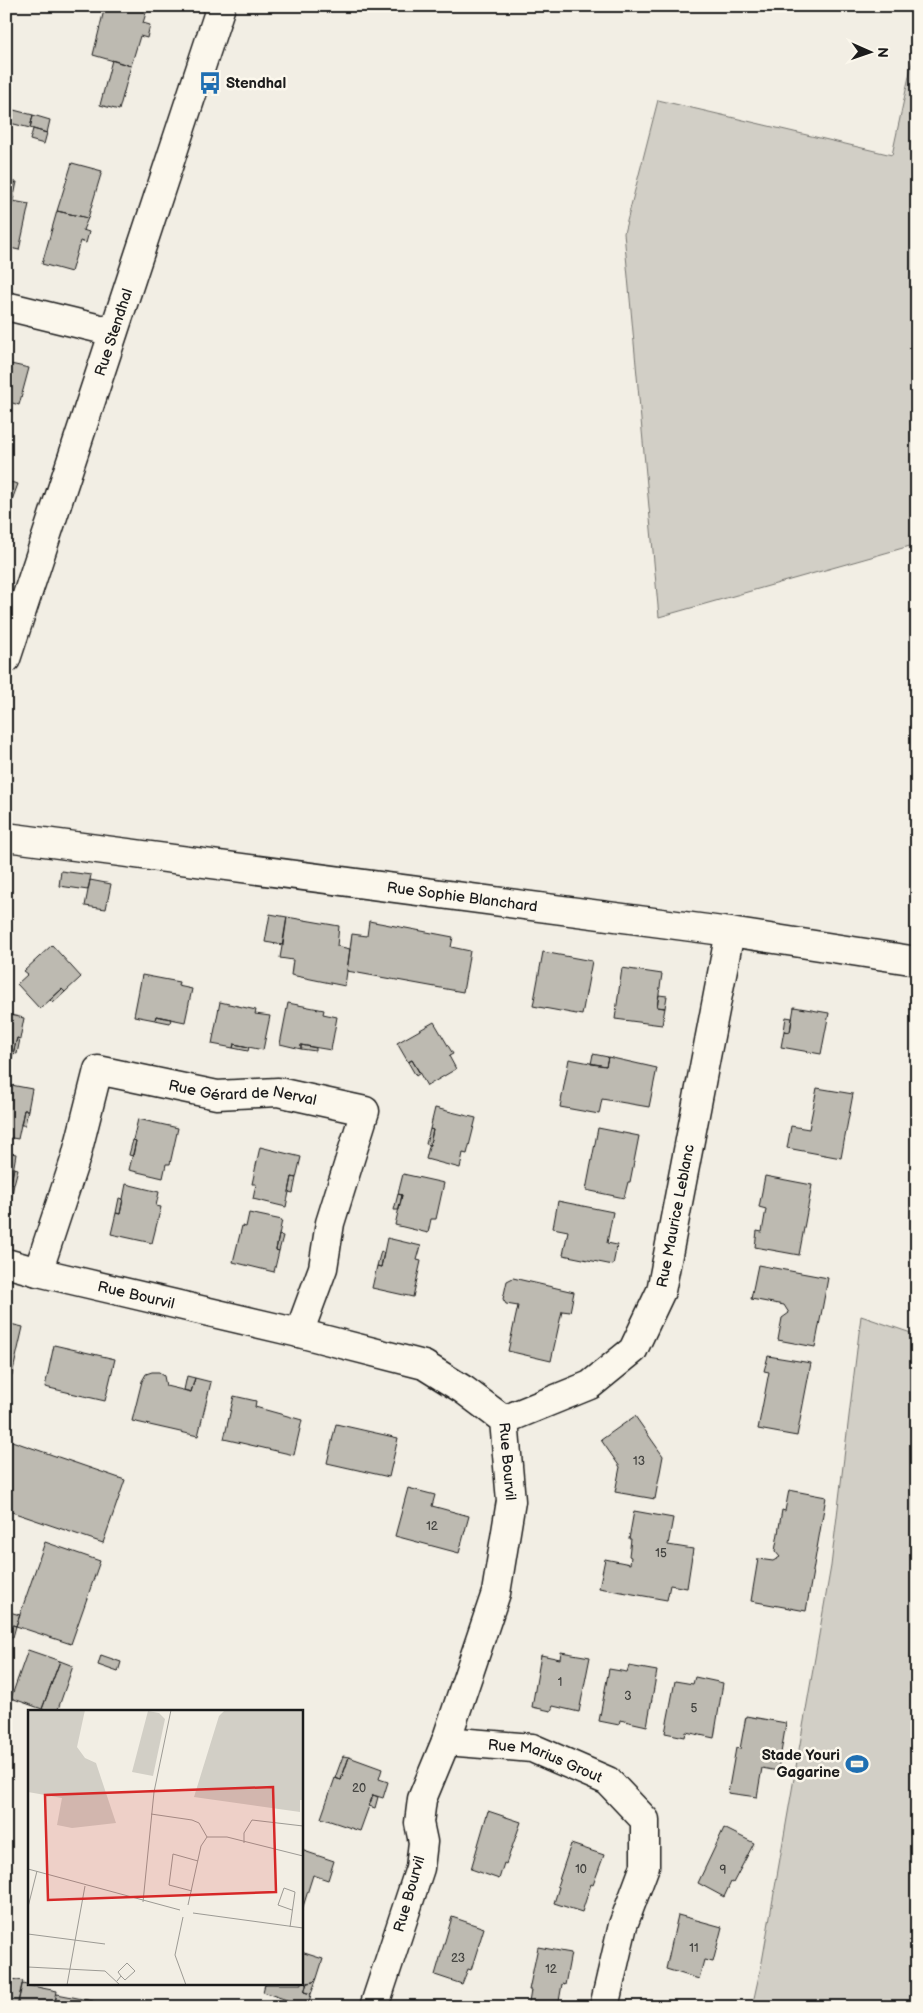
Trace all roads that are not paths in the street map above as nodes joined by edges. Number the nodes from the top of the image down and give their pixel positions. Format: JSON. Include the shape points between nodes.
{"nodes":[{"id":1,"x":221,"y":6,"type":"edge"},
{"id":2,"x":6,"y":306,"type":"edge"},
{"id":3,"x":113,"y":332,"type":"junction"},
{"id":4,"x":6,"y":659,"type":"edge"},
{"id":5,"x":6,"y":837,"type":"edge"},
{"id":6,"x":730,"y":932,"type":"junction"},
{"id":7,"x":917,"y":961,"type":"edge"},
{"id":8,"x":6,"y":1263,"type":"edge"},
{"id":9,"x":38,"y":1272,"type":"junction"},
{"id":10,"x":299,"y":1333,"type":"junction"},
{"id":11,"x":504,"y":1420,"type":"junction"},
{"id":12,"x":446,"y":1741,"type":"junction"},
{"id":13,"x":374,"y":2007,"type":"edge"},
{"id":14,"x":604,"y":2007,"type":"edge"}],
"edges":[{"from":1,"to":3,"type":"street","name":"Rue Stendhal"},
{"from":2,"to":3,"type":"street"},
{"from":3,"to":4,"type":"street","name":"Rue Stendhal"},
{"from":5,"to":6,"type":"street","name":"Rue Sophie Blanchard"},
{"from":6,"to":7,"type":"street","name":"Rue Sophie Blanchard"},
{"from":6,"to":11,"type":"street","name":"Rue Maurice Leblanc","via":[[657,1300],[633,1350],[590,1385]]},
{"from":8,"to":9,"type":"street","name":"Rue Bourvil"},
{"from":9,"to":10,"type":"street","name":"Rue Bourvil"},
{"from":9,"to":10,"type":"street","name":"Rue Gérard de Nerval","via":[[76,1157],[98,1070],[217,1095],[278,1092],[365,1111],[330,1223],[323,1268]]},
{"from":10,"to":11,"type":"street","name":"Rue Bourvil","via":[[424,1365]]},
{"from":11,"to":12,"type":"street","name":"Rue Bourvil","via":[[511,1501],[496,1593]]},
{"from":12,"to":13,"type":"street","name":"Rue Bourvil","via":[[422,1799],[420,1868]]},
{"from":12,"to":14,"type":"street","name":"Rue Marius Grout","via":[[532,1748],[608,1781],[645,1820],[645,1866],[623,1925]]}]}
